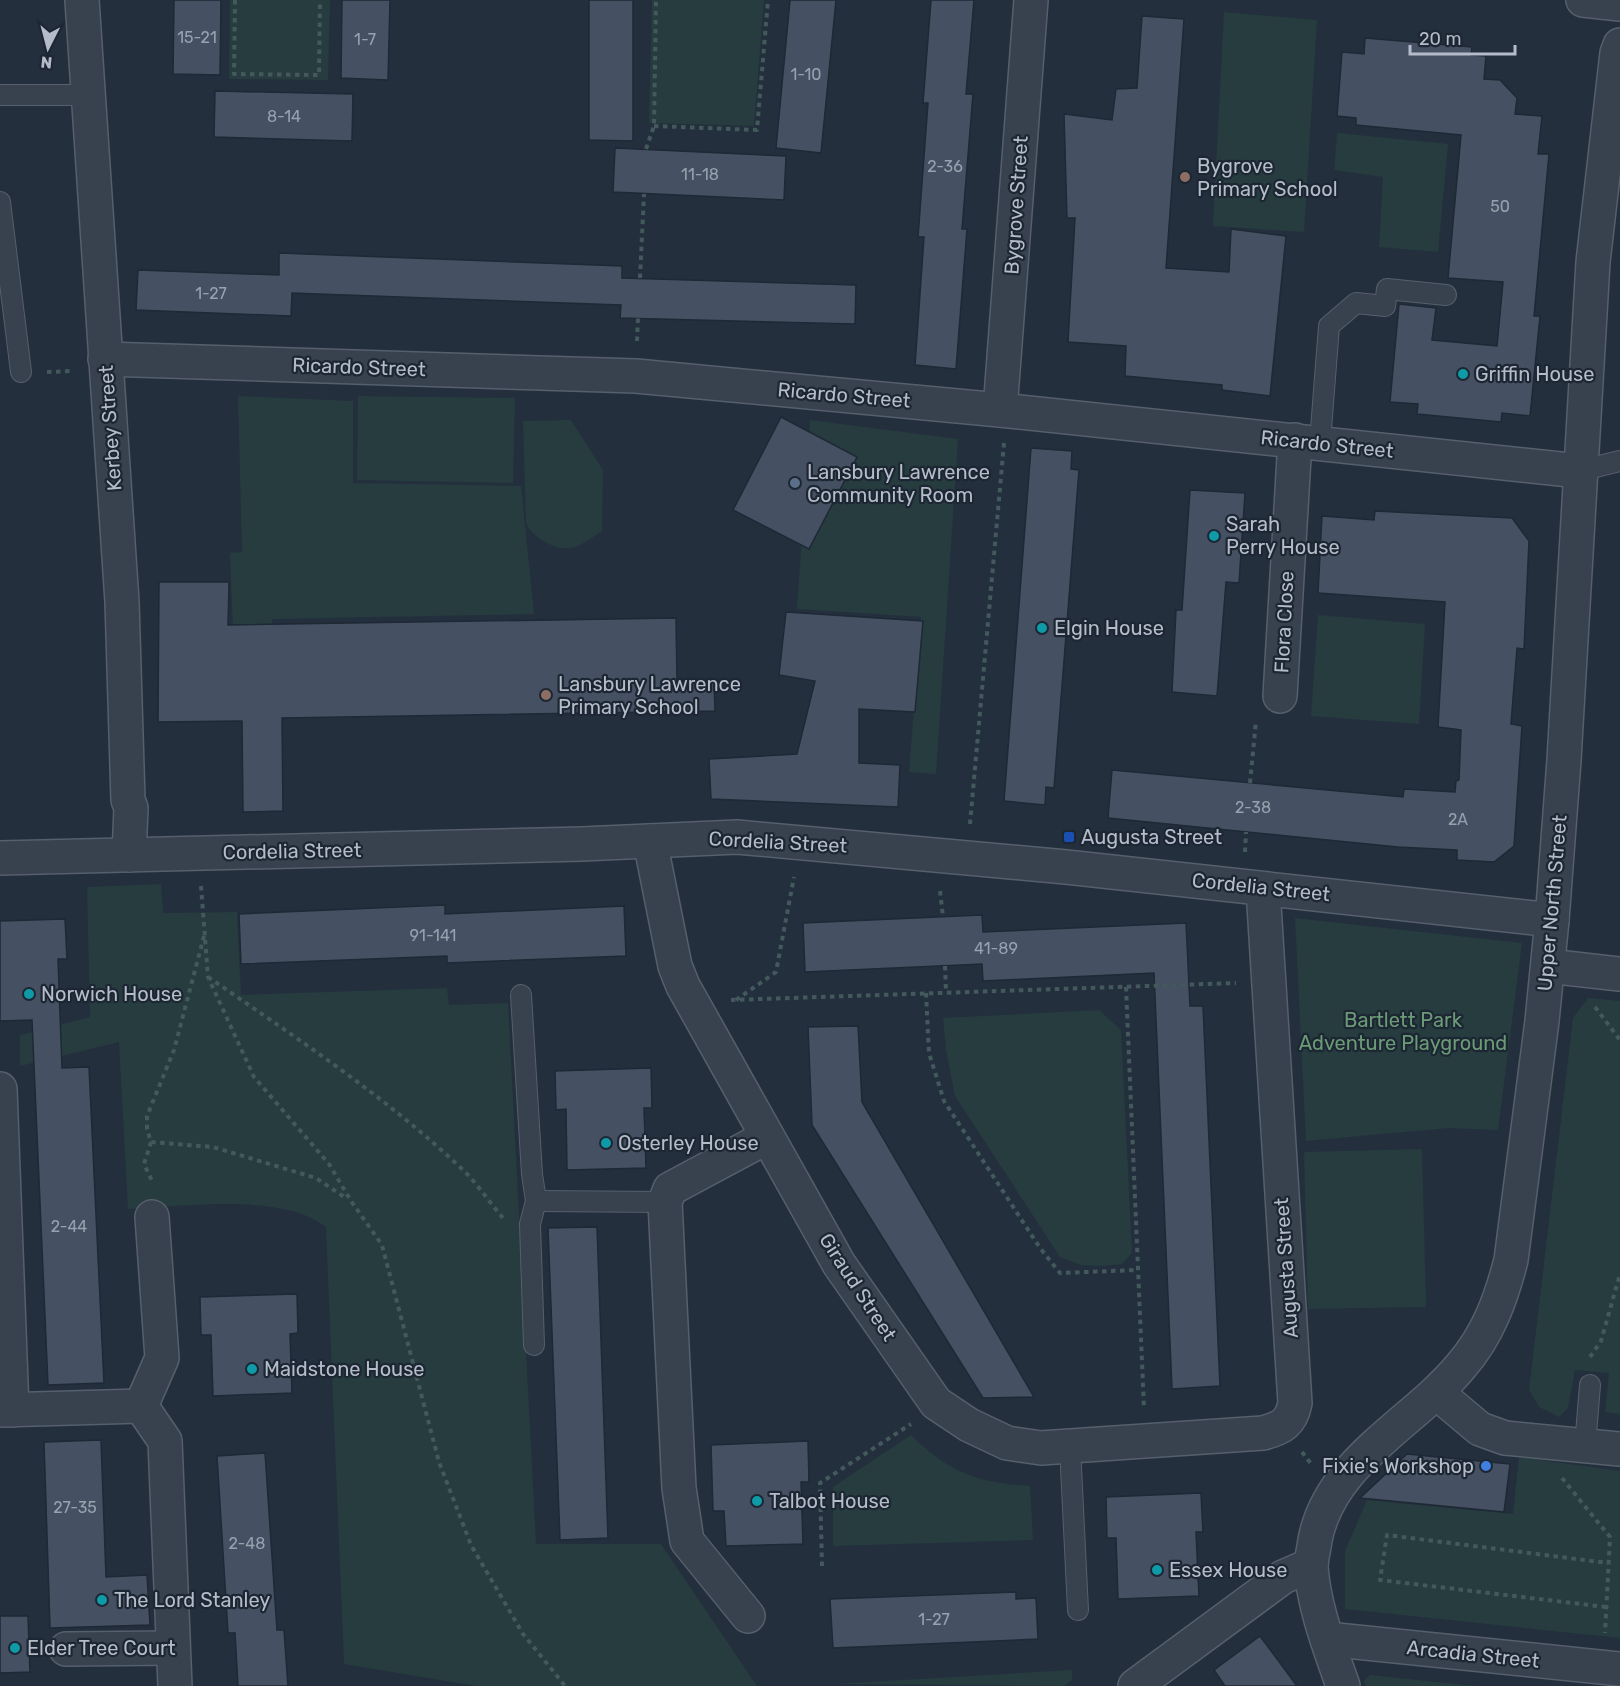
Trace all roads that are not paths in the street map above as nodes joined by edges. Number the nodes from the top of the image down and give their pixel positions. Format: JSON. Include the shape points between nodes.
{"nodes":[{"id":1,"x":82,"y":0,"type":"edge"},
{"id":2,"x":1031,"y":0,"type":"edge"},
{"id":3,"x":1583,"y":0,"type":"edge"},
{"id":4,"x":1620,"y":4,"type":"edge"},
{"id":5,"x":1620,"y":45,"type":"edge"},
{"id":6,"x":0,"y":95,"type":"edge"},
{"id":7,"x":87,"y":95,"type":"junction"},
{"id":8,"x":1616,"y":101,"type":"edge"},
{"id":9,"x":0,"y":202,"type":"edge"},
{"id":10,"x":1446,"y":295,"type":"dead end"},
{"id":11,"x":105,"y":364,"type":"junction"},
{"id":12,"x":21,"y":372,"type":"road end"},
{"id":13,"x":1000,"y":410,"type":"junction"},
{"id":14,"x":1308,"y":441,"type":"junction"},
{"id":15,"x":1620,"y":461,"type":"edge"},
{"id":16,"x":1579,"y":471,"type":"junction"},
{"id":17,"x":1280,"y":696,"type":"road end"},
{"id":18,"x":650,"y":841,"type":"junction"},
{"id":19,"x":129,"y":855,"type":"junction"},
{"id":20,"x":0,"y":858,"type":"edge"},
{"id":21,"x":1263,"y":889,"type":"junction"},
{"id":22,"x":1552,"y":920,"type":"junction"},
{"id":23,"x":1548,"y":966,"type":"junction"},
{"id":24,"x":1620,"y":974,"type":"edge"},
{"id":25,"x":521,"y":995,"type":"dead end"},
{"id":26,"x":0,"y":1089,"type":"edge"},
{"id":27,"x":767,"y":1137,"type":"junction"},
{"id":28,"x":536,"y":1201,"type":"junction"},
{"id":29,"x":665,"y":1202,"type":"junction"},
{"id":30,"x":152,"y":1217,"type":"dead end"},
{"id":31,"x":534,"y":1345,"type":"dead end"},
{"id":32,"x":1590,"y":1385,"type":"dead end"},
{"id":33,"x":1437,"y":1393,"type":"junction"},
{"id":34,"x":141,"y":1406,"type":"junction"},
{"id":35,"x":6,"y":1410,"type":"edge"},
{"id":36,"x":1282,"y":1428,"type":"joint"},
{"id":37,"x":1585,"y":1446,"type":"junction"},
{"id":38,"x":1070,"y":1447,"type":"junction"},
{"id":39,"x":1620,"y":1449,"type":"edge"},
{"id":40,"x":1311,"y":1565,"type":"junction"},
{"id":41,"x":1078,"y":1610,"type":"dead end"},
{"id":42,"x":748,"y":1616,"type":"dead end"},
{"id":43,"x":1326,"y":1639,"type":"junction"},
{"id":44,"x":172,"y":1648,"type":"junction"},
{"id":45,"x":66,"y":1649,"type":"dead end"},
{"id":46,"x":1611,"y":1668,"type":"edge"},
{"id":47,"x":1567,"y":1675,"type":"edge"},
{"id":48,"x":175,"y":1686,"type":"edge"},
{"id":49,"x":1135,"y":1686,"type":"edge"},
{"id":50,"x":1342,"y":1686,"type":"edge"}],
"edges":[{"from":1,"to":7,"type":"street","name":"Kerbey Street"},
{"from":2,"to":13,"type":"street","name":"Bygrove Street"},
{"from":3,"to":4,"type":"street"},
{"from":5,"to":8,"type":"street","name":"Upper North Street"},
{"from":6,"to":7,"type":"lane"},
{"from":7,"to":11,"type":"street","name":"Kerbey Street"},
{"from":8,"to":16,"type":"street","name":"Upper North Street","via":[[1593,262]]},
{"from":9,"to":12,"type":"lane"},
{"from":10,"to":14,"type":"lane","via":[[1387,289],[1385,306],[1356,303],[1329,326]]},
{"from":11,"to":13,"type":"street","name":"Ricardo Street","via":[[636,376]]},
{"from":11,"to":19,"type":"street","name":"Kerbey Street","via":[[122,602],[131,808]]},
{"from":13,"to":14,"type":"street","name":"Ricardo Street"},
{"from":14,"to":16,"type":"street","name":"Ricardo Street"},
{"from":14,"to":17,"type":"street","name":"Flora Close"},
{"from":15,"to":16,"type":"lane"},
{"from":16,"to":22,"type":"street","name":"Upper North Street"},
{"from":18,"to":19,"type":"street","name":"Cordelia Street"},
{"from":18,"to":21,"type":"street","name":"Cordelia Street","via":[[736,837],[801,841]]},
{"from":18,"to":27,"type":"street","name":"Giraud Street","via":[[675,966],[690,1002]]},
{"from":19,"to":20,"type":"street","name":"Cordelia Street"},
{"from":21,"to":22,"type":"street","name":"Cordelia Street"},
{"from":21,"to":36,"type":"street","name":"Augusta Street","via":[[1294,1403],[1292,1417]]},
{"from":22,"to":23,"type":"street","name":"Upper North Street"},
{"from":23,"to":24,"type":"street"},
{"from":23,"to":33,"type":"street","name":"Upper North Street","via":[[1501,1299],[1485,1334]]},
{"from":25,"to":28,"type":"lane"},
{"from":26,"to":35,"type":"street"},
{"from":27,"to":29,"type":"street","via":[[670,1189]]},
{"from":27,"to":38,"type":"street","name":"Giraud Street","via":[[839,1264],[939,1405],[1007,1443]]},
{"from":28,"to":29,"type":"lane"},
{"from":28,"to":31,"type":"lane","via":[[530,1224]]},
{"from":29,"to":42,"type":"street","via":[[679,1488],[687,1541]]},
{"from":30,"to":34,"type":"street","via":[[162,1358]]},
{"from":32,"to":37,"type":"lane"},
{"from":33,"to":37,"type":"street","via":[[1480,1429],[1542,1443]]},
{"from":33,"to":40,"type":"street","name":"Upper North Street","via":[[1347,1471],[1319,1521]]},
{"from":34,"to":35,"type":"street"},
{"from":34,"to":44,"type":"street","via":[[165,1442]]},
{"from":36,"to":38,"type":"street","name":"Giraud Street","via":[[1263,1433]]},
{"from":37,"to":39,"type":"street"},
{"from":38,"to":41,"type":"lane"},
{"from":40,"to":43,"type":"street","name":"Upper North Street"},
{"from":40,"to":49,"type":"street","via":[[1283,1577]]},
{"from":43,"to":47,"type":"street","name":"Arcadia Street"},
{"from":43,"to":50,"type":"street","name":"Upper North Street"},
{"from":44,"to":45,"type":"street"},
{"from":44,"to":48,"type":"street"},
{"from":46,"to":47,"type":"street","name":"Arcadia Street"}]}
